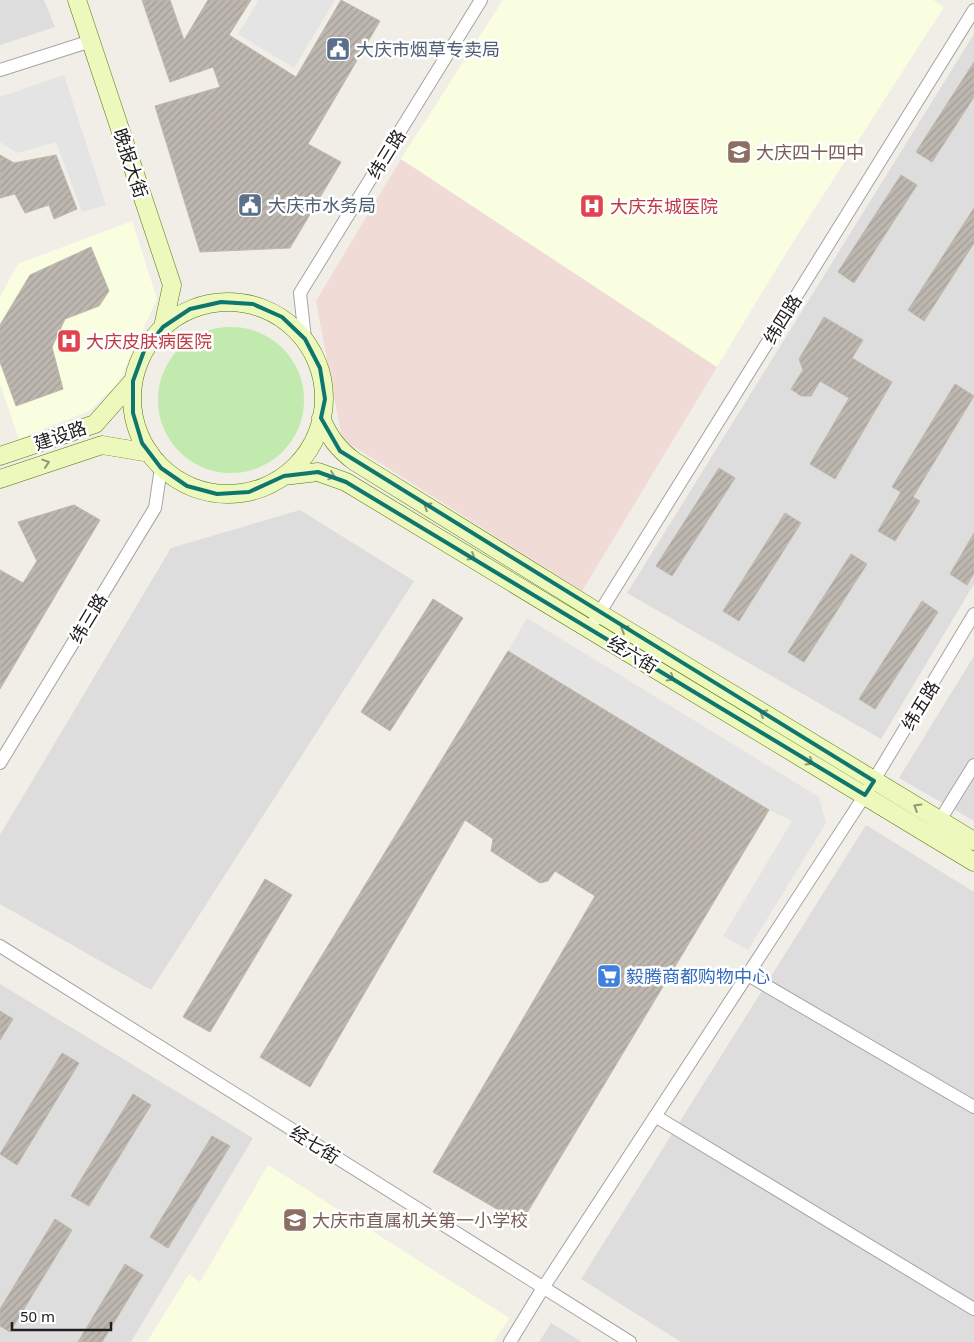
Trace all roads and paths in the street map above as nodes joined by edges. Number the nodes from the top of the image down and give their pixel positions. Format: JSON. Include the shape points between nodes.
{"nodes":[{"id":1,"x":77,"y":0,"type":"edge"},
{"id":2,"x":481,"y":0,"type":"edge"},
{"id":3,"x":974,"y":10,"type":"edge"},
{"id":4,"x":91,"y":41,"type":"junction"},
{"id":5,"x":0,"y":70,"type":"edge"},
{"id":6,"x":163,"y":327,"type":"junction"},
{"id":7,"x":305,"y":339,"type":"junction"},
{"id":8,"x":133,"y":381,"type":"junction"},
{"id":9,"x":322,"y":418,"type":"junction"},
{"id":10,"x":150,"y":453,"type":"junction"},
{"id":11,"x":0,"y":456,"type":"edge"},
{"id":12,"x":161,"y":468,"type":"junction"},
{"id":13,"x":284,"y":476,"type":"junction"},
{"id":14,"x":0,"y":479,"type":"edge"},
{"id":15,"x":974,"y":614,"type":"edge"},
{"id":16,"x":594,"y":621,"type":"junction"},
{"id":17,"x":0,"y":763,"type":"edge"},
{"id":18,"x":974,"y":766,"type":"edge"},
{"id":19,"x":869,"y":788,"type":"junction"},
{"id":20,"x":940,"y":820,"type":"junction"},
{"id":21,"x":974,"y":841,"type":"edge"},
{"id":22,"x":974,"y":862,"type":"edge"},
{"id":23,"x":0,"y":946,"type":"edge"},
{"id":24,"x":748,"y":975,"type":"junction"},
{"id":25,"x":974,"y":1107,"type":"edge"},
{"id":26,"x":656,"y":1116,"type":"junction"},
{"id":27,"x":543,"y":1288,"type":"junction"},
{"id":28,"x":974,"y":1309,"type":"edge"},
{"id":29,"x":510,"y":1342,"type":"edge"},
{"id":30,"x":630,"y":1342,"type":"edge"}],
"edges":[{"from":1,"to":4,"type":"main road","name":"晚报大街"},
{"from":2,"to":7,"type":"street","name":"纬三路","via":[[300,293]]},
{"from":3,"to":16,"type":"street","name":"纬四路"},
{"from":4,"to":5,"type":"street"},
{"from":4,"to":6,"type":"main road","name":"晚报大街","via":[[172,286]]},
{"from":6,"to":7,"type":"main road","via":[[190,309],[221,302],[253,304],[282,317]]},
{"from":6,"to":8,"type":"main road","via":[[144,351]]},
{"from":7,"to":9,"type":"main road","via":[[320,368],[325,399]]},
{"from":8,"to":10,"type":"main road","via":[[133,412],[142,442]]},
{"from":8,"to":11,"type":"main road","name":"建设路","via":[[95,424]]},
{"from":9,"to":13,"type":"main road","via":[[319,431],[303,459]]},
{"from":16,"to":9,"type":"main road","name":"经六街","one_way":true,"via":[[354,461],[332,440]]},
{"from":10,"to":12,"type":"main road"},
{"from":14,"to":10,"type":"main road","name":"建设路","one_way":true,"via":[[102,445]]},
{"from":12,"to":13,"type":"main road","via":[[187,486],[217,494],[249,492]]},
{"from":12,"to":17,"type":"street","name":"纬三路","via":[[155,508]]},
{"from":13,"to":16,"type":"main road","name":"经六街","one_way":true,"via":[[318,472],[346,482]]},
{"from":15,"to":19,"type":"street","name":"纬五路"},
{"from":16,"to":19,"type":"main road","name":"经六街"},
{"from":18,"to":20,"type":"street"},
{"from":20,"to":19,"type":"main road","name":"经六街","one_way":true},
{"from":19,"to":22,"type":"main road","name":"经六街"},
{"from":19,"to":24,"type":"street","name":"纬五路"},
{"from":20,"to":21,"type":"main road","name":"经六街"},
{"from":23,"to":27,"type":"street","name":"经七街"},
{"from":24,"to":25,"type":"street"},
{"from":24,"to":26,"type":"street","name":"纬五路"},
{"from":26,"to":27,"type":"street","name":"纬五路"},
{"from":26,"to":28,"type":"street"},
{"from":27,"to":29,"type":"street","name":"纬五路"},
{"from":27,"to":30,"type":"street","name":"经七街"}]}
